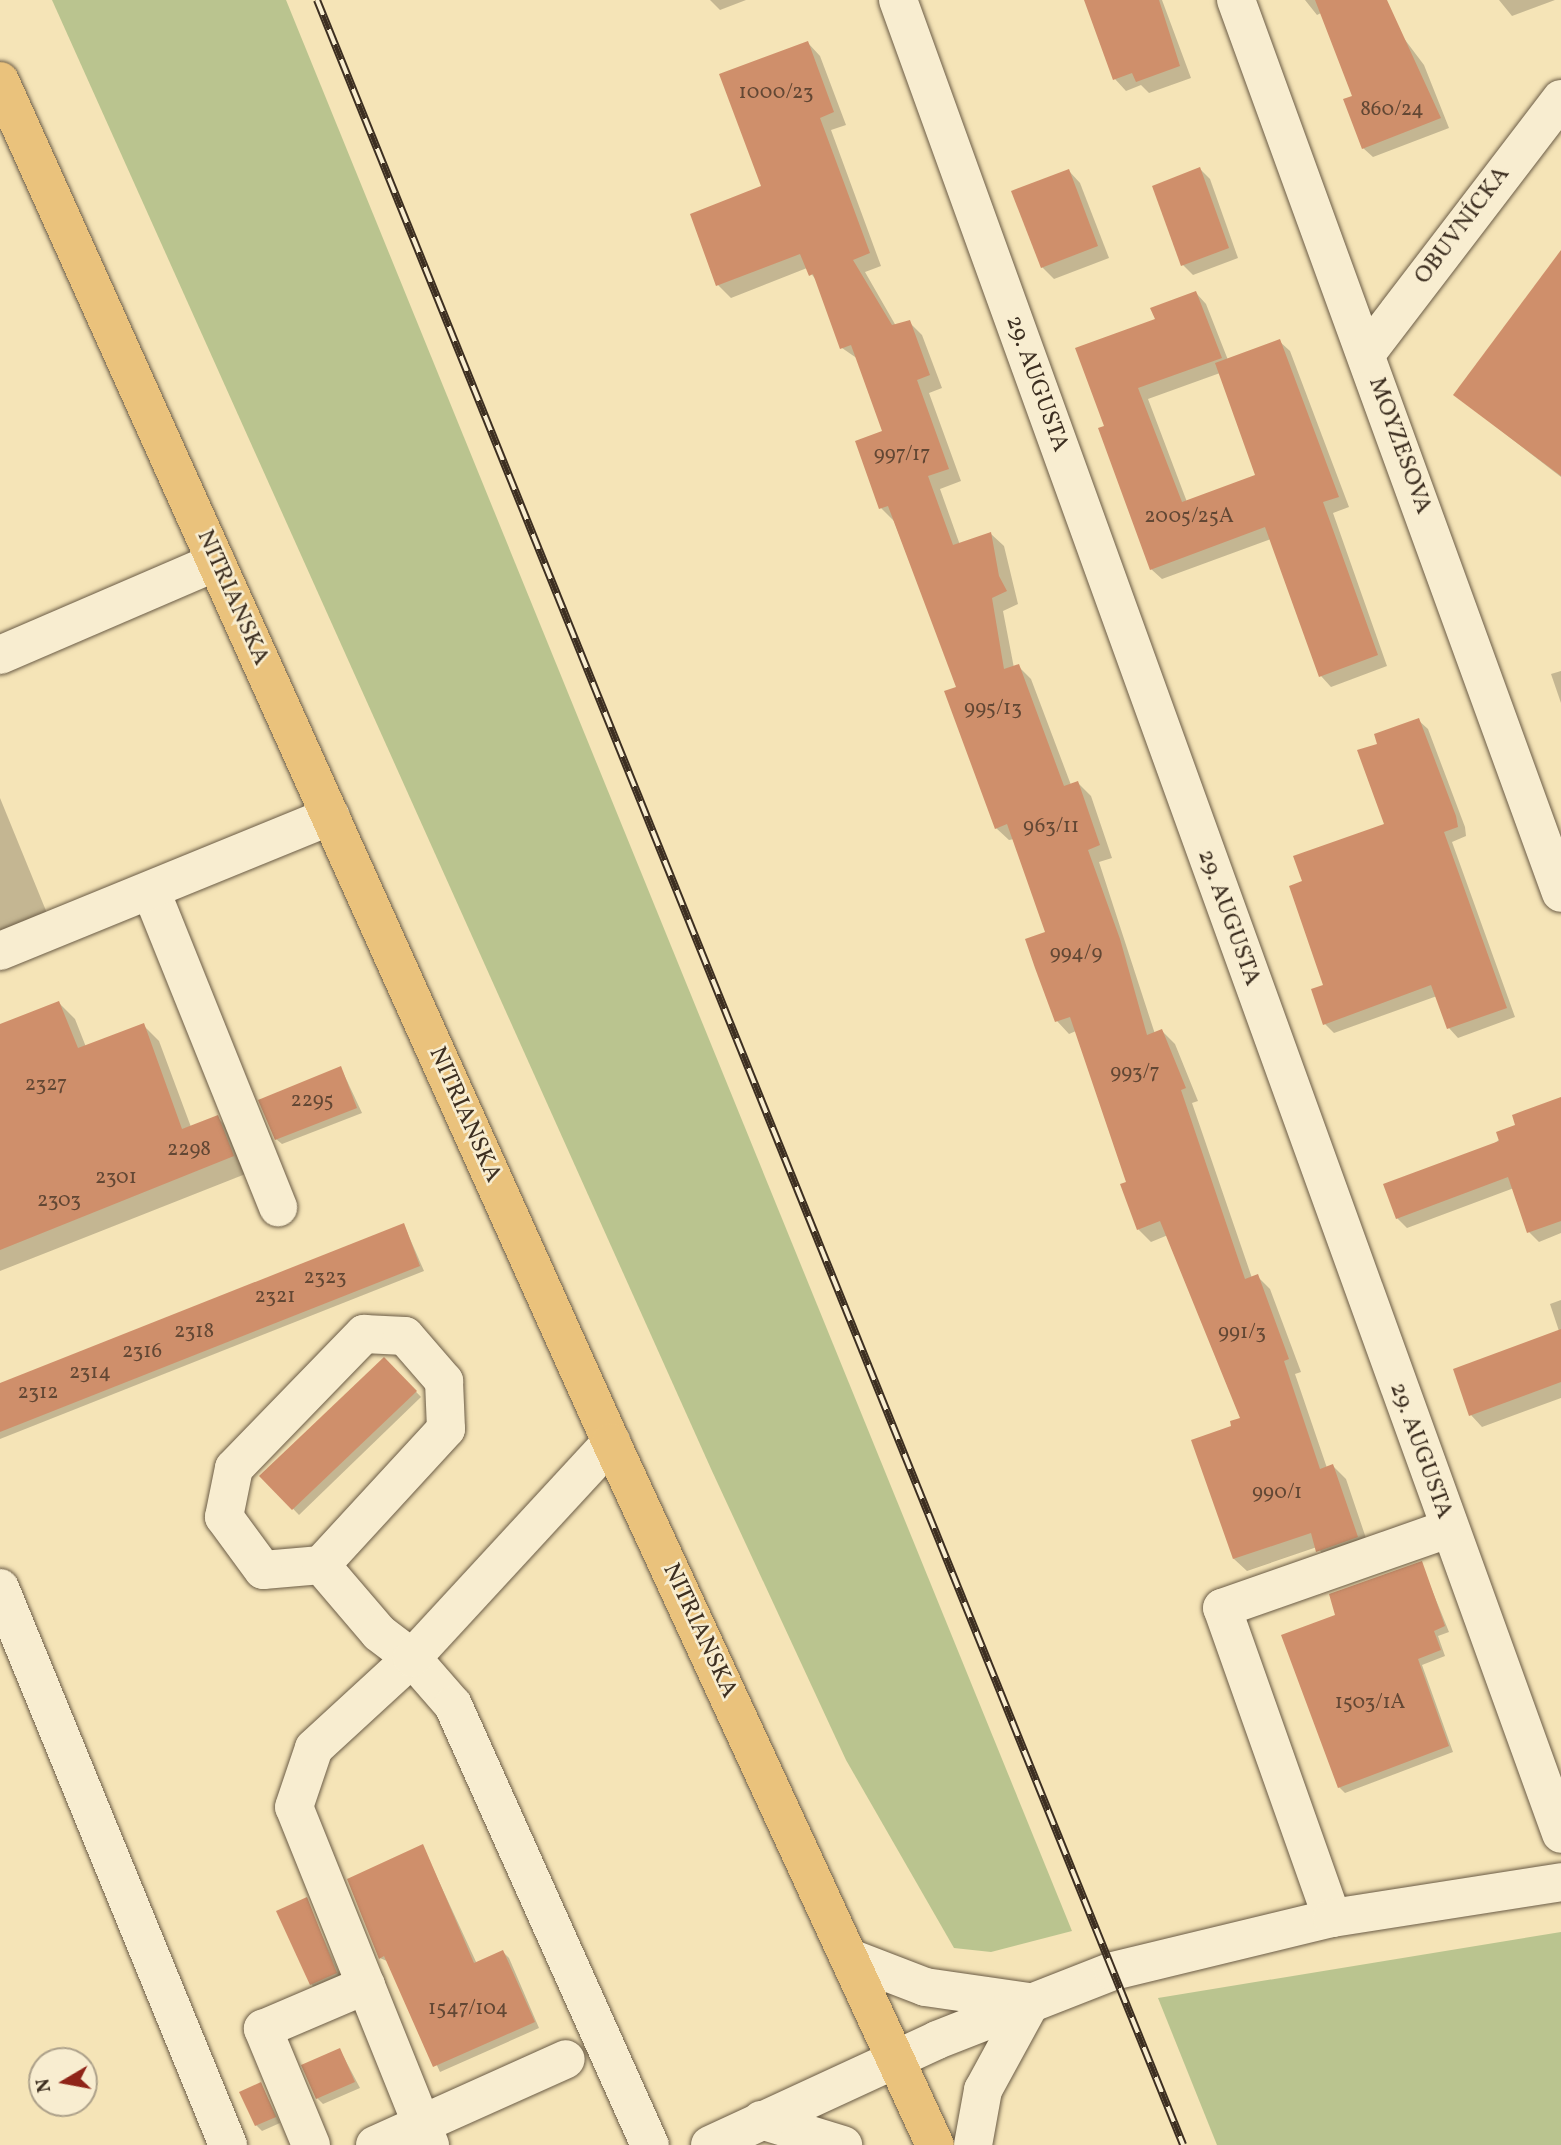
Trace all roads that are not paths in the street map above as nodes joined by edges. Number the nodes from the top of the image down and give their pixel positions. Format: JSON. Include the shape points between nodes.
{"nodes":[{"id":1,"x":898,"y":0,"type":"edge"},
{"id":2,"x":1236,"y":0,"type":"edge"},
{"id":3,"x":0,"y":81,"type":"edge"},
{"id":4,"x":1561,"y":99,"type":"edge"},
{"id":5,"x":1366,"y":354,"type":"junction"},
{"id":6,"x":216,"y":562,"type":"junction"},
{"id":7,"x":0,"y":655,"type":"edge"},
{"id":8,"x":330,"y":816,"type":"junction"},
{"id":9,"x":151,"y":891,"type":"junction"},
{"id":10,"x":1561,"y":893,"type":"edge"},
{"id":11,"x":0,"y":951,"type":"edge"},
{"id":12,"x":278,"y":1208,"type":"dead end"},
{"id":13,"x":611,"y":1442,"type":"junction"},
{"id":14,"x":1448,"y":1529,"type":"junction"},
{"id":15,"x":321,"y":1565,"type":"junction"},
{"id":16,"x":0,"y":1588,"type":"edge"},
{"id":17,"x":412,"y":1658,"type":"junction"},
{"id":18,"x":1561,"y":1834,"type":"edge"},
{"id":19,"x":1561,"y":1882,"type":"edge"},
{"id":20,"x":1332,"y":1918,"type":"junction"},
{"id":21,"x":850,"y":1958,"type":"junction"},
{"id":22,"x":366,"y":1985,"type":"junction"},
{"id":23,"x":1031,"y":2002,"type":"junction"},
{"id":24,"x":566,"y":2059,"type":"dead end"},
{"id":25,"x":895,"y":2059,"type":"junction"},
{"id":26,"x":761,"y":2120,"type":"junction"},
{"id":27,"x":426,"y":2134,"type":"edge"},
{"id":28,"x":228,"y":2145,"type":"edge"},
{"id":29,"x":311,"y":2145,"type":"edge"},
{"id":30,"x":375,"y":2145,"type":"edge"},
{"id":31,"x":650,"y":2145,"type":"edge"},
{"id":32,"x":710,"y":2145,"type":"edge"},
{"id":33,"x":843,"y":2145,"type":"edge"},
{"id":34,"x":935,"y":2145,"type":"edge"},
{"id":35,"x":972,"y":2145,"type":"edge"}],
"edges":[{"from":1,"to":14,"type":"street","name":"29. AUGUSTA"},
{"from":2,"to":5,"type":"street","name":"MOYZESOVA"},
{"from":3,"to":6,"type":"main road","name":"NITRIANSKA"},
{"from":4,"to":5,"type":"street","name":"OBUVNÍCKA"},
{"from":5,"to":10,"type":"street","name":"MOYZESOVA"},
{"from":6,"to":7,"type":"street"},
{"from":6,"to":8,"type":"main road","name":"NITRIANSKA"},
{"from":8,"to":9,"type":"street"},
{"from":8,"to":13,"type":"main road","name":"NITRIANSKA"},
{"from":9,"to":11,"type":"street"},
{"from":9,"to":12,"type":"street"},
{"from":13,"to":17,"type":"street"},
{"from":13,"to":21,"type":"main road","name":"NITRIANSKA"},
{"from":14,"to":18,"type":"street","name":"29. AUGUSTA"},
{"from":14,"to":20,"type":"street","via":[[1223,1608]]},
{"from":15,"to":15,"type":"street","via":[[446,1429],[444,1381],[405,1336],[364,1334],[234,1468],[224,1517],[263,1570]]},
{"from":15,"to":17,"type":"street","via":[[379,1633]]},
{"from":16,"to":28,"type":"street"},
{"from":17,"to":22,"type":"street","via":[[314,1748],[293,1807]]},
{"from":17,"to":31,"type":"street","via":[[453,1705]]},
{"from":19,"to":20,"type":"street"},
{"from":20,"to":23,"type":"street","via":[[1138,1964]]},
{"from":21,"to":23,"type":"street","via":[[925,1987]]},
{"from":21,"to":25,"type":"main road","name":"NITRIANSKA"},
{"from":22,"to":27,"type":"street"},
{"from":22,"to":29,"type":"street","via":[[263,2029]]},
{"from":23,"to":25,"type":"street"},
{"from":23,"to":35,"type":"street","via":[[983,2090]]},
{"from":24,"to":27,"type":"street"},
{"from":25,"to":26,"type":"street"},
{"from":25,"to":34,"type":"main road","name":"NITRIANSKA"},
{"from":26,"to":32,"type":"street"},
{"from":26,"to":33,"type":"street"},
{"from":27,"to":30,"type":"street"}]}
